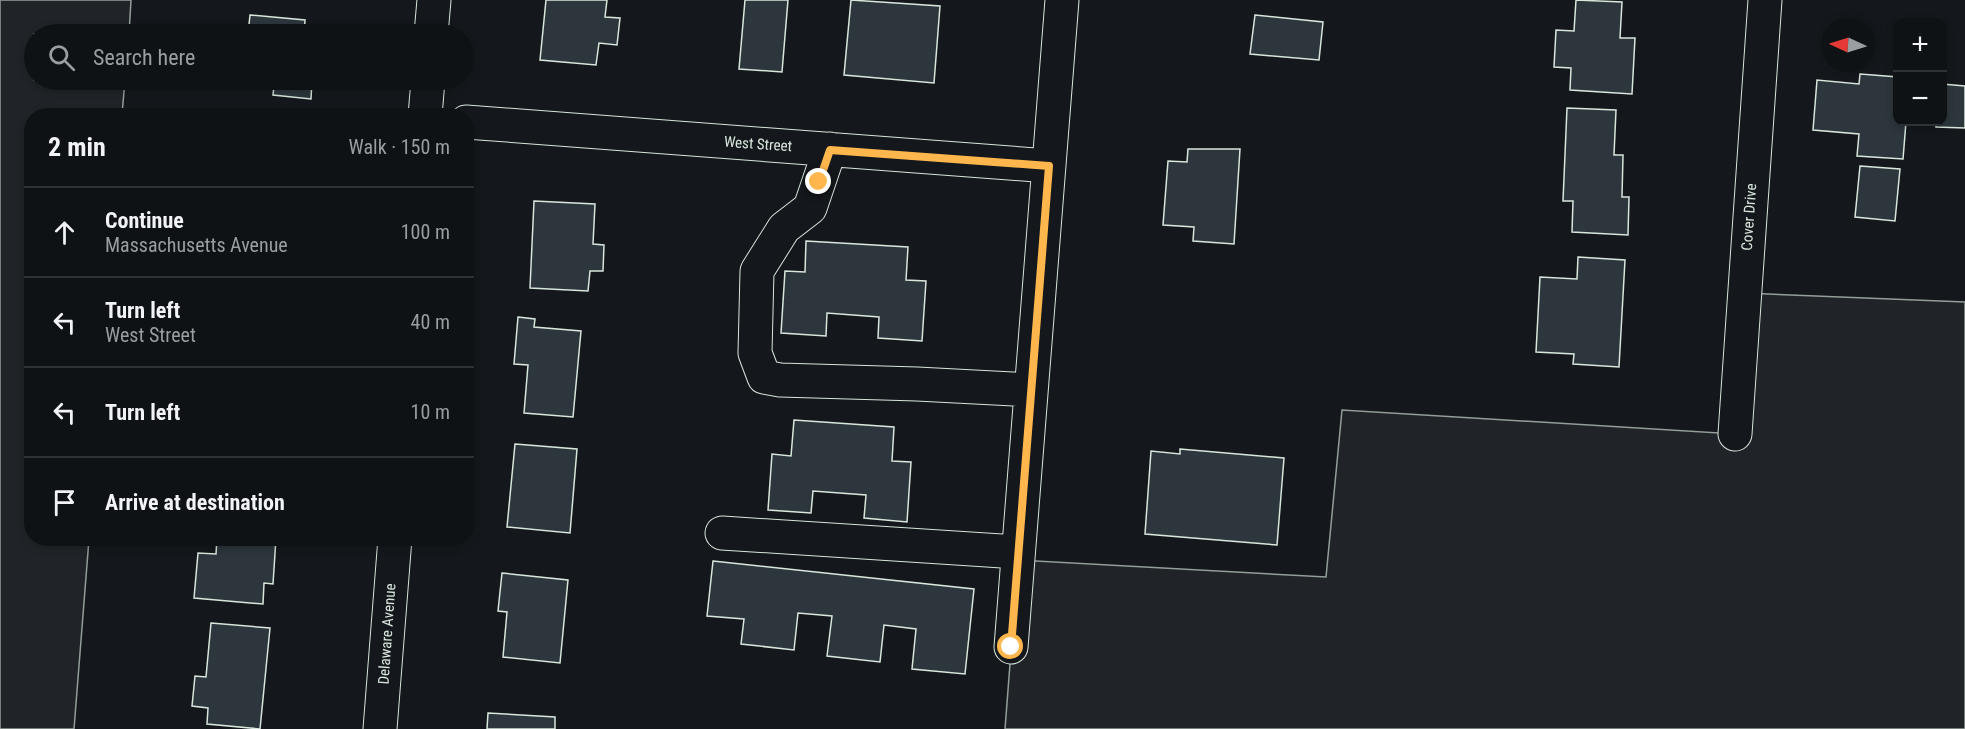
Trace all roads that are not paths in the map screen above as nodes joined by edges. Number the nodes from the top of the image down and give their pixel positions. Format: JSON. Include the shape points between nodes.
{"nodes":[{"id":1,"x":434,"y":0,"type":"edge"},
{"id":2,"x":1062,"y":0,"type":"edge"},
{"id":3,"x":1765,"y":0,"type":"edge"},
{"id":4,"x":432,"y":24,"type":"edge"},
{"id":5,"x":427,"y":90,"type":"edge"},
{"id":6,"x":426,"y":108,"type":"edge"},
{"id":7,"x":474,"y":123,"type":"edge"},
{"id":8,"x":830,"y":150,"type":"junction"},
{"id":9,"x":1049,"y":166,"type":"junction"},
{"id":10,"x":1031,"y":390,"type":"junction"},
{"id":11,"x":1735,"y":434,"type":"dead end"},
{"id":12,"x":722,"y":533,"type":"dead end"},
{"id":13,"x":393,"y":546,"type":"edge"},
{"id":14,"x":1018,"y":552,"type":"junction"},
{"id":15,"x":1011,"y":647,"type":"dead end"},
{"id":16,"x":380,"y":729,"type":"edge"}],
"edges":[{"from":1,"to":4,"type":"street"},
{"from":2,"to":9,"type":"street"},
{"from":3,"to":11,"type":"street","name":"Cover Drive"},
{"from":5,"to":6,"type":"street"},
{"from":7,"to":8,"type":"street","name":"West Street"},
{"from":8,"to":9,"type":"street","name":"West Street"},
{"from":8,"to":10,"type":"street","via":[[810,208],[784,228],[758,271],[755,353],[764,377]]},
{"from":9,"to":10,"type":"street"},
{"from":10,"to":14,"type":"street"},
{"from":12,"to":14,"type":"street"},
{"from":13,"to":16,"type":"street","name":"Delaware Avenue"},
{"from":14,"to":15,"type":"street"}]}
